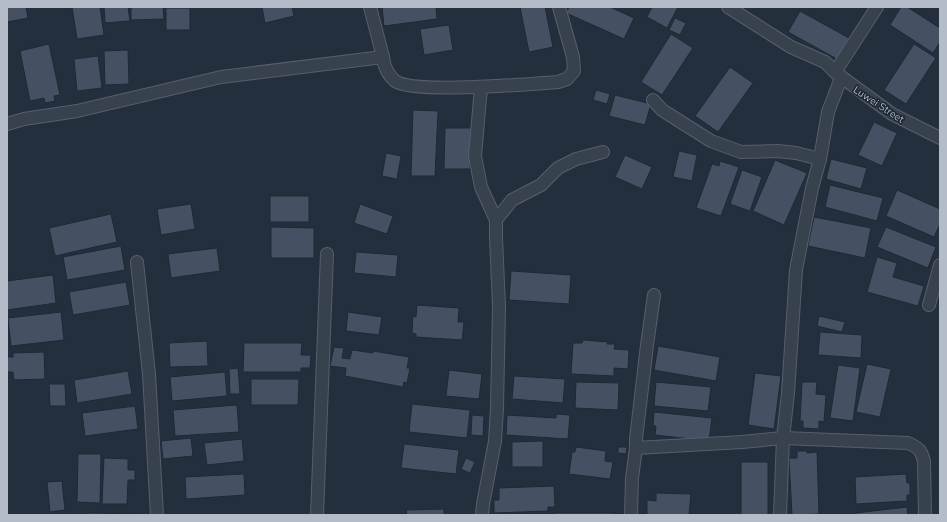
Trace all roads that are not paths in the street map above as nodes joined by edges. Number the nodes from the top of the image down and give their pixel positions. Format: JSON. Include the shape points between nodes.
{"nodes":[{"id":1,"x":370,"y":7,"type":"edge"},
{"id":2,"x":559,"y":7,"type":"edge"},
{"id":3,"x":728,"y":7,"type":"edge"},
{"id":4,"x":878,"y":7,"type":"edge"},
{"id":5,"x":383,"y":57,"type":"junction"},
{"id":6,"x":838,"y":75,"type":"junction"},
{"id":7,"x":481,"y":86,"type":"junction"},
{"id":8,"x":653,"y":100,"type":"dead end"},
{"id":9,"x":7,"y":124,"type":"edge"},
{"id":10,"x":940,"y":138,"type":"edge"},
{"id":11,"x":603,"y":152,"type":"dead end"},
{"id":12,"x":820,"y":159,"type":"junction"},
{"id":13,"x":496,"y":220,"type":"junction"},
{"id":14,"x":327,"y":254,"type":"dead end"},
{"id":15,"x":137,"y":262,"type":"dead end"},
{"id":16,"x":940,"y":265,"type":"edge"},
{"id":17,"x":654,"y":295,"type":"dead end"},
{"id":18,"x":929,"y":305,"type":"dead end"},
{"id":19,"x":783,"y":438,"type":"junction"},
{"id":20,"x":636,"y":448,"type":"junction"},
{"id":21,"x":156,"y":515,"type":"edge"},
{"id":22,"x":317,"y":515,"type":"edge"},
{"id":23,"x":482,"y":515,"type":"edge"},
{"id":24,"x":631,"y":515,"type":"edge"},
{"id":25,"x":780,"y":515,"type":"edge"},
{"id":26,"x":925,"y":515,"type":"edge"}],
"edges":[{"from":1,"to":5,"type":"street"},
{"from":2,"to":7,"type":"street","via":[[573,56],[574,71],[567,79],[558,82]]},
{"from":3,"to":6,"type":"street","name":"Luwei Street","via":[[791,47],[825,62]]},
{"from":4,"to":6,"type":"street"},
{"from":5,"to":7,"type":"street","via":[[385,69],[396,81],[405,85]]},
{"from":5,"to":9,"type":"street","via":[[221,77],[77,111]]},
{"from":6,"to":10,"type":"street","name":"Luwei Street","via":[[892,114]]},
{"from":6,"to":12,"type":"street","via":[[828,112]]},
{"from":7,"to":13,"type":"street","via":[[475,156],[481,187]]},
{"from":8,"to":12,"type":"street","via":[[662,110],[710,141],[740,152],[778,151]]},
{"from":11,"to":13,"type":"street","via":[[576,159],[558,168],[541,185],[512,200]]},
{"from":12,"to":19,"type":"street","via":[[796,270]]},
{"from":13,"to":23,"type":"street","via":[[499,307],[498,408]]},
{"from":14,"to":22,"type":"street"},
{"from":15,"to":21,"type":"street","via":[[149,374]]},
{"from":16,"to":18,"type":"street"},
{"from":17,"to":20,"type":"street"},
{"from":19,"to":20,"type":"street"},
{"from":19,"to":25,"type":"street"},
{"from":19,"to":26,"type":"street","via":[[908,443],[918,447],[924,462]]},
{"from":20,"to":24,"type":"street"}]}
